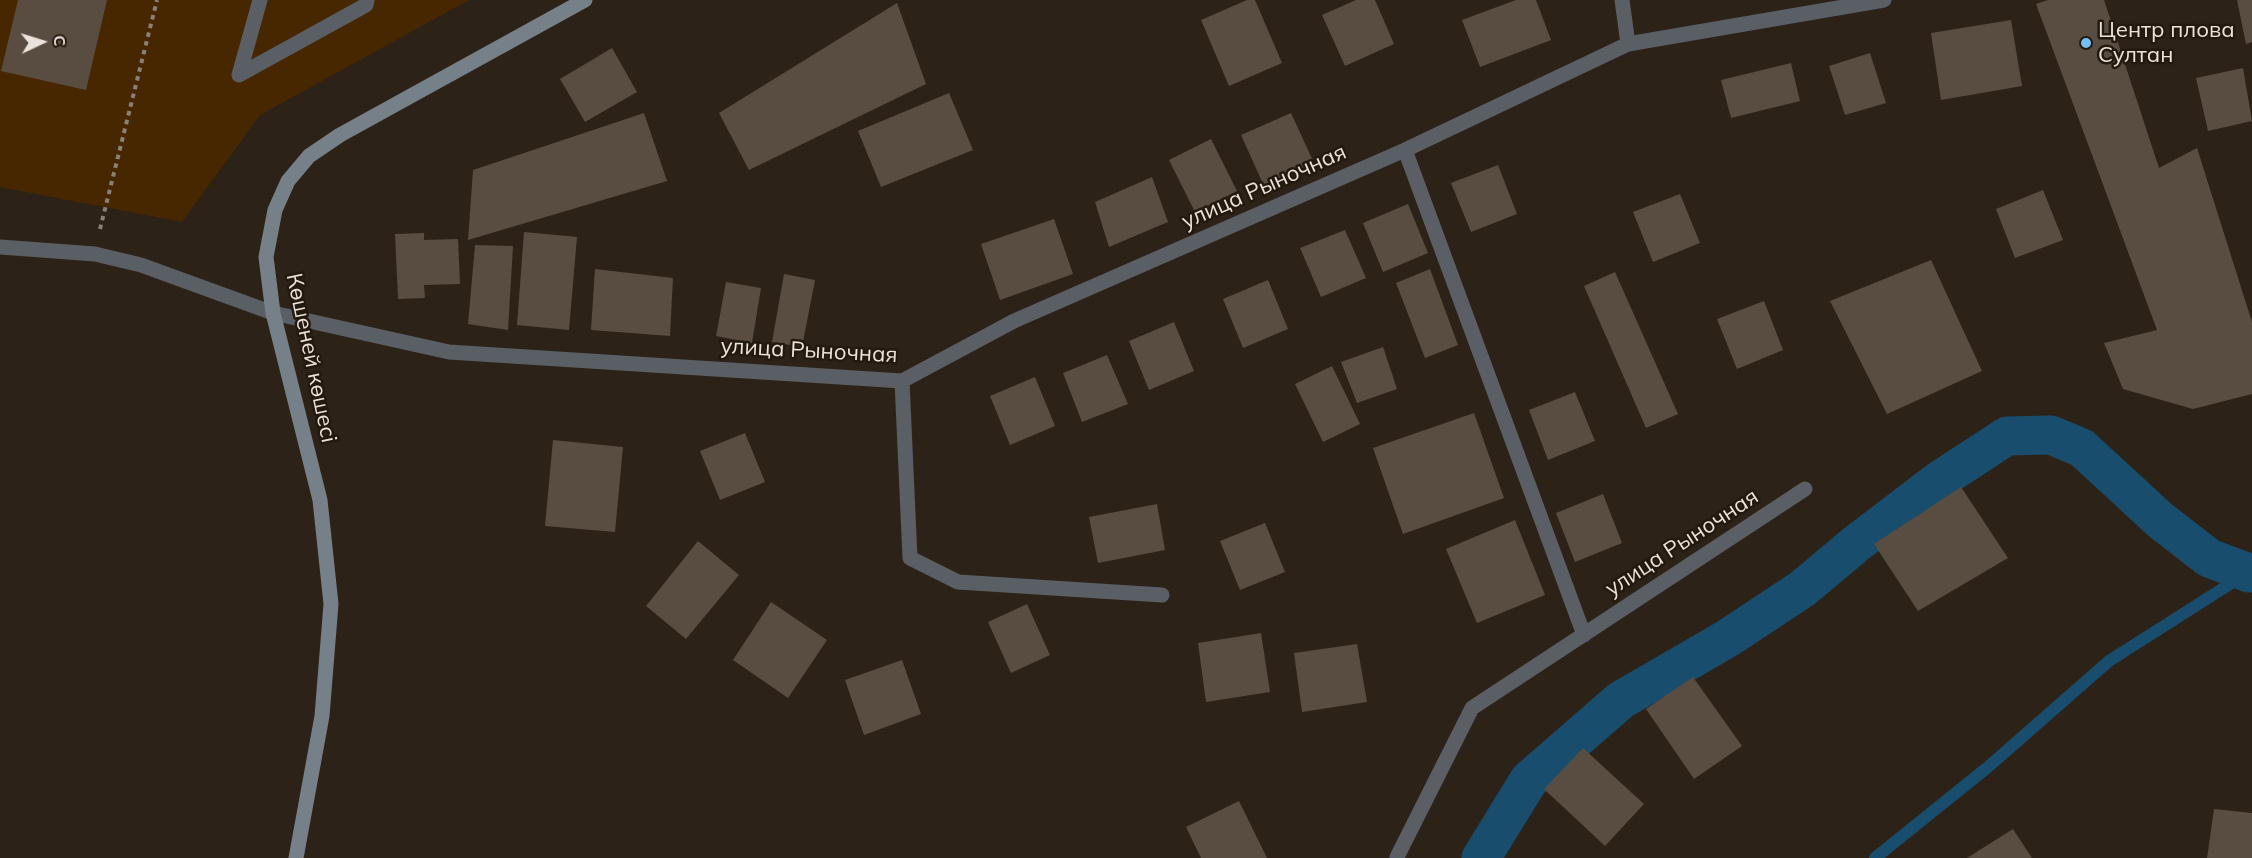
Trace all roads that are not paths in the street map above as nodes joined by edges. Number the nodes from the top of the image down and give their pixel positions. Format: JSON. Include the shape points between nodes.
{"nodes":[{"id":1,"x":260,"y":0,"type":"edge"},
{"id":2,"x":367,"y":0,"type":"edge"},
{"id":3,"x":1622,"y":0,"type":"edge"},
{"id":4,"x":1884,"y":0,"type":"edge"},
{"id":5,"x":582,"y":1,"type":"edge"},
{"id":6,"x":1628,"y":44,"type":"junction"},
{"id":7,"x":1405,"y":150,"type":"junction"},
{"id":8,"x":0,"y":247,"type":"edge"},
{"id":9,"x":273,"y":313,"type":"junction"},
{"id":10,"x":902,"y":381,"type":"junction"},
{"id":11,"x":1805,"y":489,"type":"dead end"},
{"id":12,"x":1162,"y":595,"type":"dead end"},
{"id":13,"x":1584,"y":635,"type":"junction"},
{"id":14,"x":296,"y":858,"type":"edge"},
{"id":15,"x":1398,"y":858,"type":"edge"}],
"edges":[{"from":1,"to":2,"type":"street","via":[[239,75],[366,5]]},
{"from":3,"to":6,"type":"street"},
{"from":4,"to":6,"type":"street","name":"улица Рыночная"},
{"from":5,"to":9,"type":"main road","name":"Көшеней көшесі","via":[[309,156],[288,181],[275,210],[266,257]]},
{"from":6,"to":7,"type":"street","name":"улица Рыночная"},
{"from":7,"to":10,"type":"street","name":"улица Рыночная","via":[[1014,321]]},
{"from":7,"to":13,"type":"street"},
{"from":8,"to":9,"type":"street","name":"улица Рыночная","via":[[95,254],[141,265]]},
{"from":9,"to":10,"type":"street","name":"улица Рыночная","via":[[449,352]]},
{"from":9,"to":14,"type":"main road","name":"Көшеней көшесі","via":[[320,500],[331,604],[322,716]]},
{"from":10,"to":12,"type":"street","via":[[910,558],[958,582]]},
{"from":11,"to":13,"type":"street","name":"улица Рыночная"},
{"from":13,"to":15,"type":"street","name":"улица Рыночная","via":[[1472,708]]}]}
